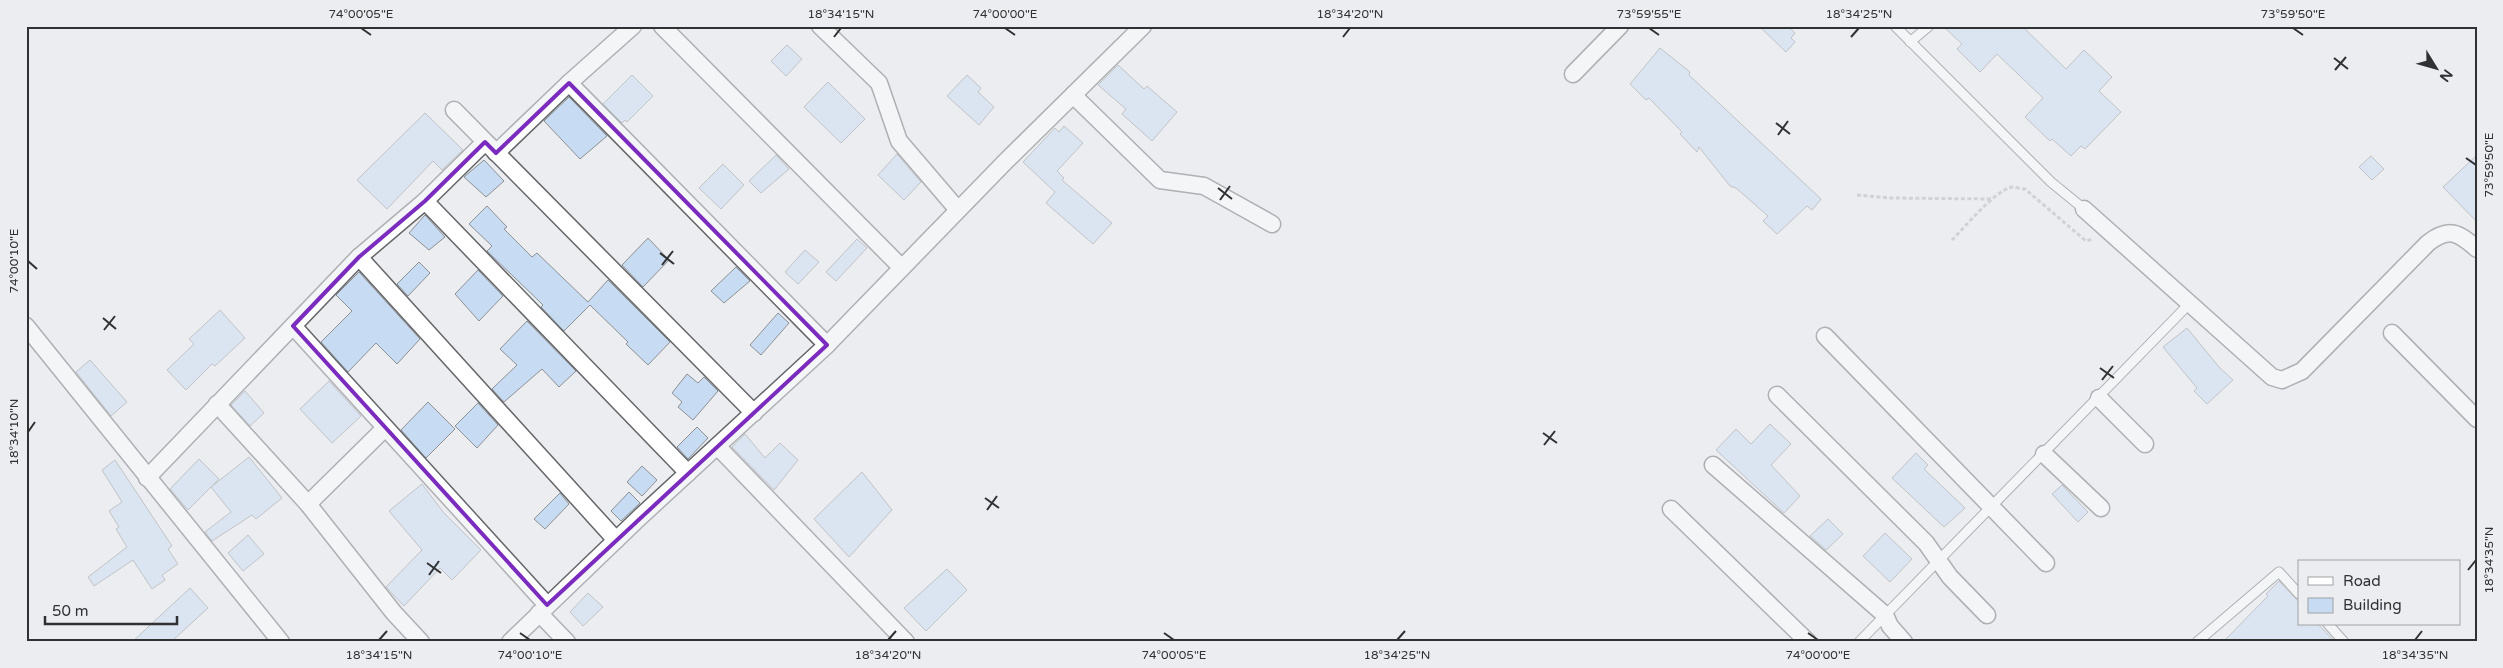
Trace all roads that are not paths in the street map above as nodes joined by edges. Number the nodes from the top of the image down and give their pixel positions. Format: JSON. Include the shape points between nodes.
{"nodes":[{"id":1,"x":633,"y":26,"type":"edge"},
{"id":2,"x":662,"y":26,"type":"edge"},
{"id":3,"x":820,"y":26,"type":"edge"},
{"id":4,"x":1143,"y":26,"type":"edge"},
{"id":5,"x":1620,"y":26,"type":"edge"},
{"id":6,"x":1895,"y":26,"type":"edge"},
{"id":7,"x":1929,"y":26,"type":"edge"},
{"id":8,"x":1910,"y":42,"type":"junction"},
{"id":9,"x":1573,"y":74,"type":"dead end"},
{"id":10,"x":570,"y":83,"type":"junction"},
{"id":11,"x":1073,"y":95,"type":"junction"},
{"id":12,"x":454,"y":110,"type":"dead end"},
{"id":13,"x":490,"y":148,"type":"junction"},
{"id":14,"x":425,"y":201,"type":"junction"},
{"id":15,"x":2084,"y":208,"type":"joint"},
{"id":16,"x":958,"y":210,"type":"junction"},
{"id":17,"x":1272,"y":224,"type":"dead end"},
{"id":18,"x":2477,"y":249,"type":"edge"},
{"id":19,"x":359,"y":257,"type":"junction"},
{"id":20,"x":901,"y":267,"type":"junction"},
{"id":21,"x":2190,"y":303,"type":"junction"},
{"id":22,"x":26,"y":326,"type":"edge"},
{"id":23,"x":293,"y":326,"type":"junction"},
{"id":24,"x":2392,"y":333,"type":"dead end"},
{"id":25,"x":1825,"y":336,"type":"dead end"},
{"id":26,"x":827,"y":345,"type":"junction"},
{"id":27,"x":1777,"y":395,"type":"dead end"},
{"id":28,"x":2099,"y":398,"type":"junction"},
{"id":29,"x":217,"y":404,"type":"junction"},
{"id":30,"x":754,"y":413,"type":"junction"},
{"id":31,"x":2477,"y":419,"type":"edge"},
{"id":32,"x":385,"y":428,"type":"junction"},
{"id":33,"x":2145,"y":444,"type":"dead end"},
{"id":34,"x":718,"y":447,"type":"junction"},
{"id":35,"x":2044,"y":454,"type":"junction"},
{"id":36,"x":1713,"y":465,"type":"dead end"},
{"id":37,"x":688,"y":473,"type":"junction"},
{"id":38,"x":147,"y":478,"type":"junction"},
{"id":39,"x":308,"y":504,"type":"junction"},
{"id":40,"x":1992,"y":507,"type":"junction"},
{"id":41,"x":2101,"y":508,"type":"dead end"},
{"id":42,"x":1671,"y":509,"type":"dead end"},
{"id":43,"x":616,"y":540,"type":"junction"},
{"id":44,"x":1939,"y":560,"type":"junction"},
{"id":45,"x":2046,"y":562,"type":"dead end"},
{"id":46,"x":2298,"y":593,"type":"edge"},
{"id":47,"x":543,"y":609,"type":"junction"},
{"id":48,"x":1885,"y":615,"type":"junction"},
{"id":49,"x":1987,"y":615,"type":"dead end"},
{"id":50,"x":2330,"y":626,"type":"edge"},
{"id":51,"x":280,"y":642,"type":"edge"},
{"id":52,"x":421,"y":642,"type":"edge"},
{"id":53,"x":510,"y":642,"type":"edge"},
{"id":54,"x":567,"y":642,"type":"edge"},
{"id":55,"x":906,"y":642,"type":"edge"},
{"id":56,"x":1808,"y":642,"type":"edge"},
{"id":57,"x":1859,"y":642,"type":"edge"},
{"id":58,"x":1904,"y":642,"type":"edge"},
{"id":59,"x":2197,"y":642,"type":"edge"},
{"id":60,"x":2344,"y":642,"type":"edge"}],
"edges":[{"from":1,"to":10,"type":"street"},
{"from":2,"to":20,"type":"street"},
{"from":3,"to":16,"type":"street","via":[[873,76],[883,92],[899,141]]},
{"from":4,"to":11,"type":"street"},
{"from":5,"to":9,"type":"street"},
{"from":6,"to":8,"type":"lane"},
{"from":7,"to":8,"type":"lane"},
{"from":8,"to":15,"type":"lane","via":[[2051,182]]},
{"from":10,"to":13,"type":"street"},
{"from":10,"to":26,"type":"street"},
{"from":11,"to":16,"type":"street"},
{"from":11,"to":17,"type":"street","via":[[1160,180],[1204,186]]},
{"from":12,"to":13,"type":"street"},
{"from":13,"to":14,"type":"street"},
{"from":13,"to":30,"type":"street"},
{"from":14,"to":19,"type":"street"},
{"from":14,"to":37,"type":"street"},
{"from":15,"to":21,"type":"street"},
{"from":16,"to":20,"type":"street"},
{"from":18,"to":21,"type":"street","via":[[2463,237],[2440,233],[2302,371],[2282,380],[2272,377]]},
{"from":19,"to":23,"type":"street"},
{"from":19,"to":43,"type":"street"},
{"from":20,"to":26,"type":"street"},
{"from":21,"to":28,"type":"lane"},
{"from":22,"to":38,"type":"street"},
{"from":23,"to":29,"type":"street"},
{"from":23,"to":32,"type":"street"},
{"from":24,"to":31,"type":"street"},
{"from":25,"to":40,"type":"street"},
{"from":26,"to":30,"type":"street"},
{"from":27,"to":44,"type":"street","via":[[1926,543]]},
{"from":28,"to":33,"type":"street"},
{"from":28,"to":35,"type":"lane"},
{"from":29,"to":38,"type":"street"},
{"from":29,"to":39,"type":"street"},
{"from":30,"to":34,"type":"street"},
{"from":32,"to":39,"type":"street"},
{"from":32,"to":47,"type":"street"},
{"from":34,"to":37,"type":"street"},
{"from":34,"to":55,"type":"street"},
{"from":35,"to":40,"type":"lane"},
{"from":35,"to":41,"type":"street"},
{"from":36,"to":48,"type":"street"},
{"from":37,"to":43,"type":"street"},
{"from":38,"to":51,"type":"street"},
{"from":39,"to":52,"type":"street","via":[[394,613]]},
{"from":40,"to":44,"type":"lane"},
{"from":40,"to":45,"type":"street"},
{"from":42,"to":56,"type":"street"},
{"from":43,"to":47,"type":"street"},
{"from":44,"to":48,"type":"lane"},
{"from":44,"to":49,"type":"street","via":[[1950,577]]},
{"from":46,"to":59,"type":"lane","via":[[2279,572]]},
{"from":47,"to":53,"type":"street"},
{"from":47,"to":54,"type":"street"},
{"from":48,"to":57,"type":"lane"},
{"from":48,"to":58,"type":"street"},
{"from":50,"to":60,"type":"lane"}]}
